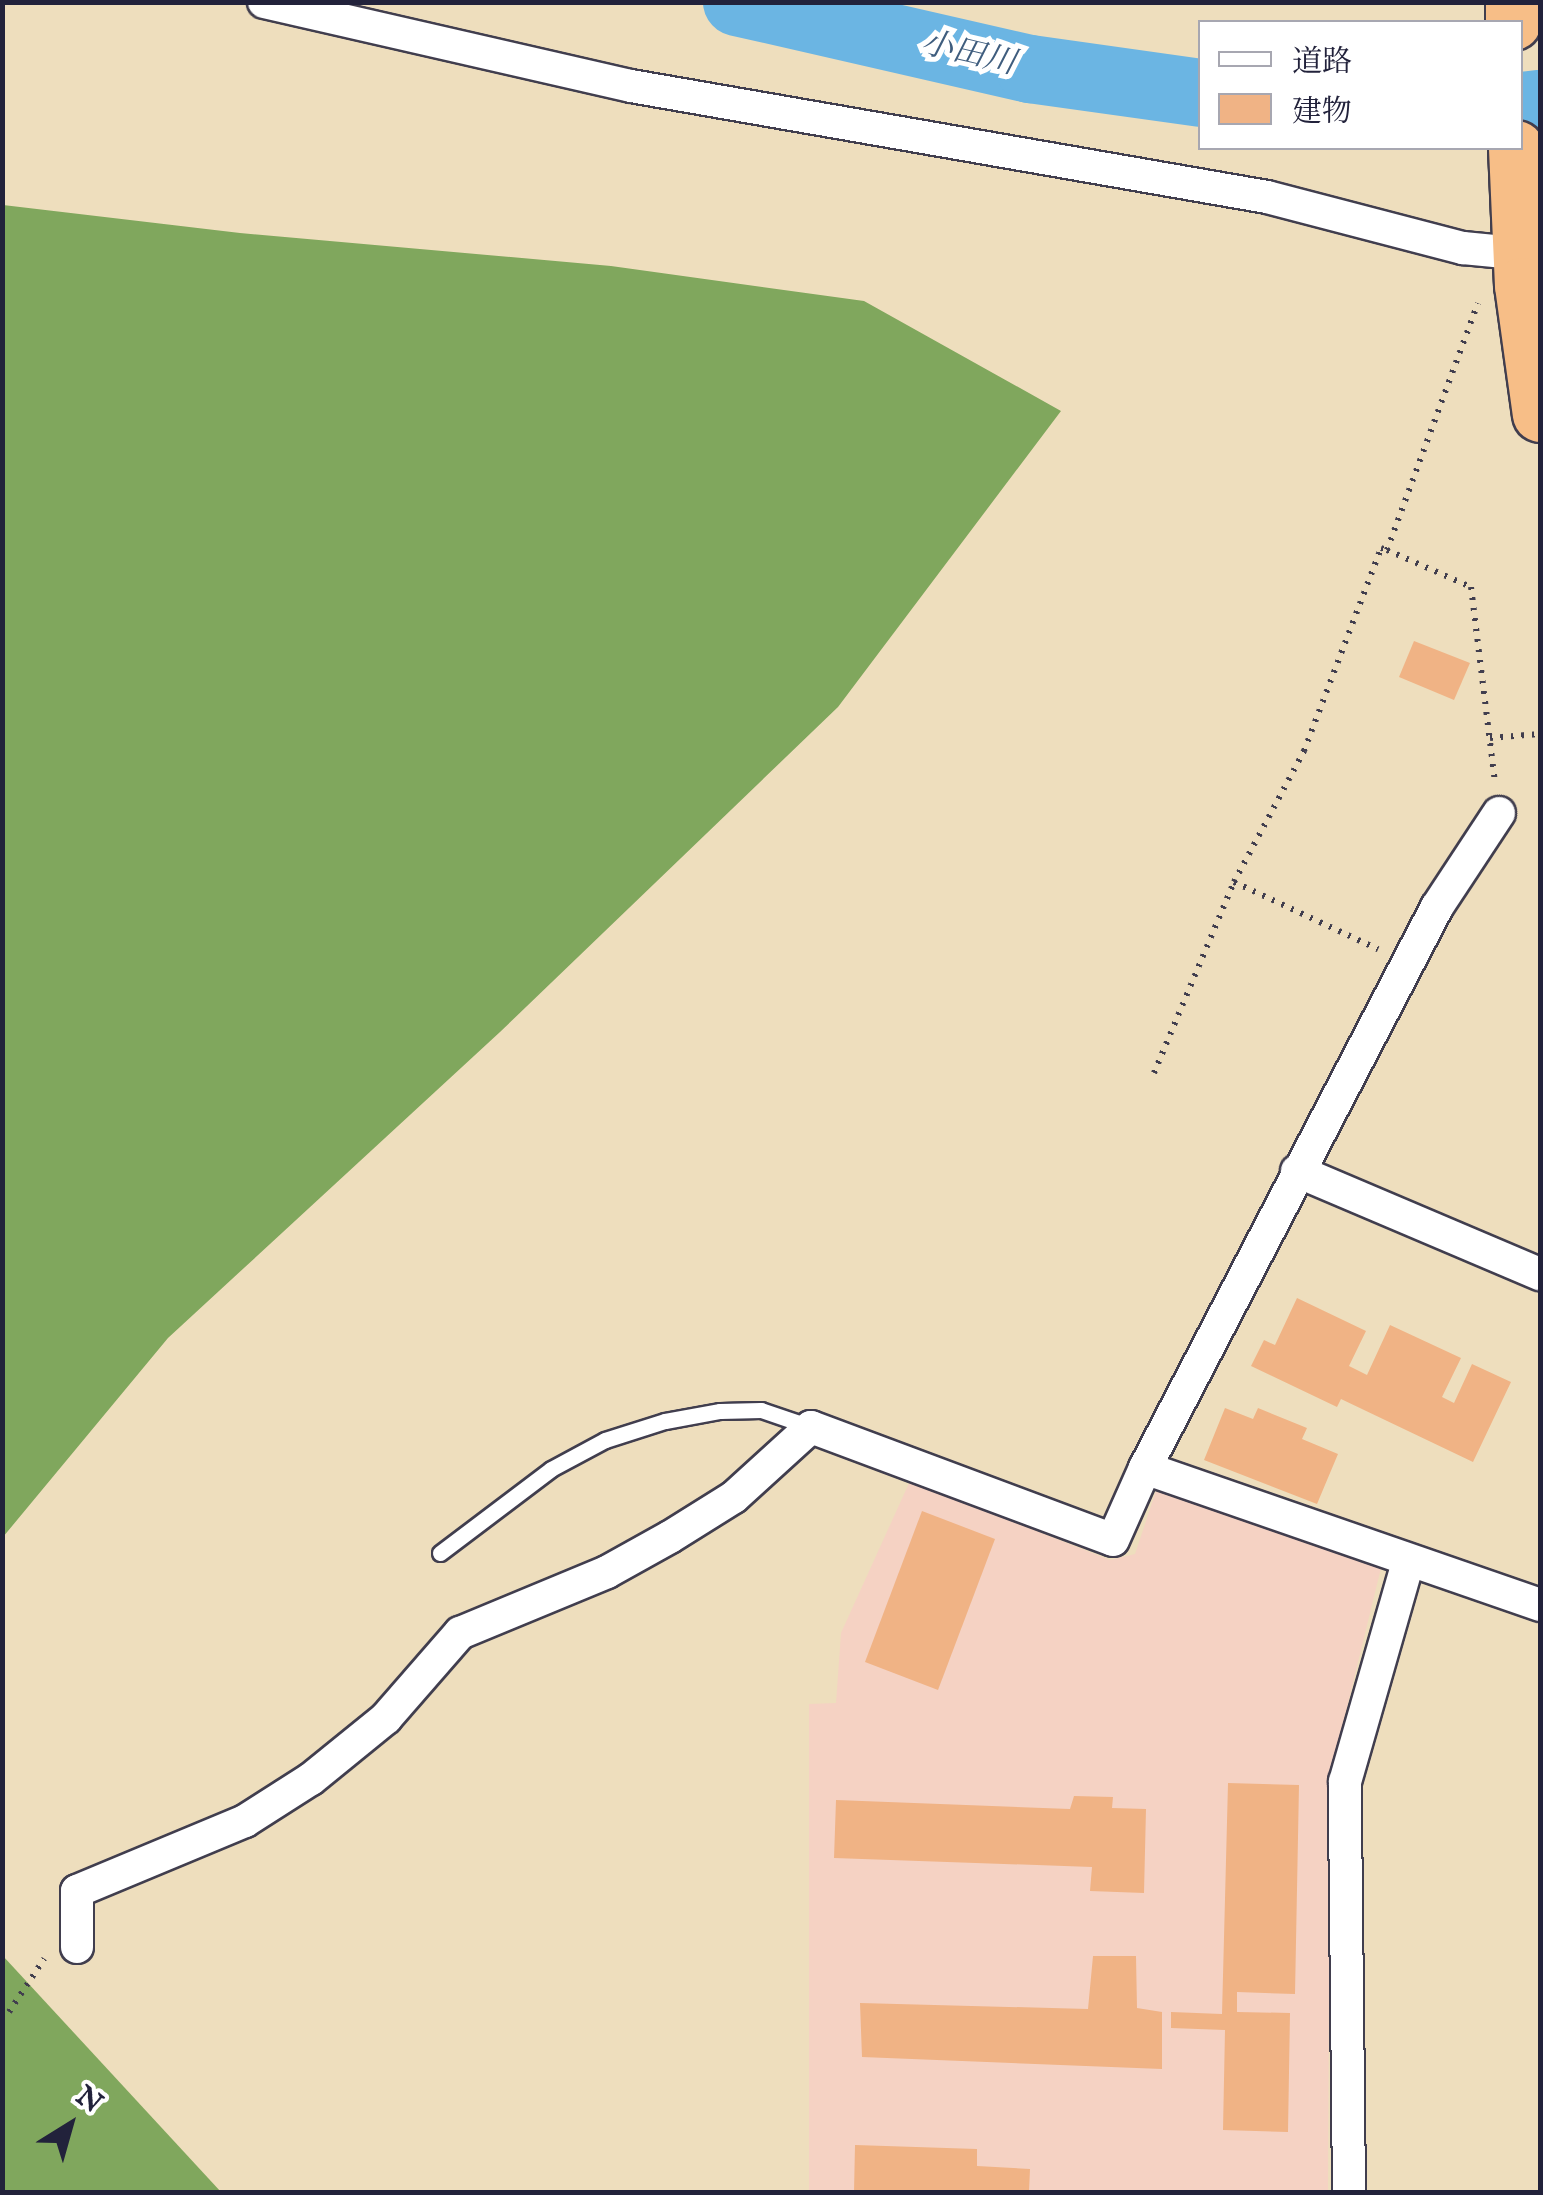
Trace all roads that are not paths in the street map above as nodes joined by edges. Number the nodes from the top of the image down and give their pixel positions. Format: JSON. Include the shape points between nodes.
{"nodes":[{"id":1,"x":264,"y":2,"type":"edge"},
{"id":2,"x":1516,"y":150,"type":"edge"},
{"id":3,"x":1528,"y":258,"type":"edge"},
{"id":4,"x":1540,"y":414,"type":"edge"},
{"id":5,"x":1499,"y":813,"type":"road end"},
{"id":6,"x":1297,"y":1171,"type":"junction"},
{"id":7,"x":1540,"y":1274,"type":"edge"},
{"id":8,"x":810,"y":1427,"type":"junction"},
{"id":9,"x":1145,"y":1468,"type":"junction"},
{"id":10,"x":440,"y":1553,"type":"dead end"},
{"id":11,"x":1408,"y":1563,"type":"junction"},
{"id":12,"x":1540,"y":1605,"type":"edge"},
{"id":13,"x":77,"y":1947,"type":"road end"},
{"id":14,"x":1348,"y":2192,"type":"edge"}],
"edges":[{"from":1,"to":3,"type":"street","via":[[632,86],[1267,196],[1463,248]]},
{"from":2,"to":3,"type":"highway"},
{"from":3,"to":4,"type":"highway"},
{"from":5,"to":6,"type":"street","via":[[1436,907]]},
{"from":6,"to":7,"type":"street"},
{"from":6,"to":9,"type":"street"},
{"from":8,"to":9,"type":"street","via":[[1113,1540]]},
{"from":8,"to":10,"type":"lane","via":[[760,1410],[720,1411],[605,1440],[551,1469]]},
{"from":8,"to":13,"type":"street","via":[[734,1496],[670,1537],[554,1596],[460,1633],[386,1718],[245,1821],[77,1891]]},
{"from":9,"to":11,"type":"street"},
{"from":11,"to":12,"type":"street"},
{"from":11,"to":14,"type":"street","via":[[1345,1782]]}]}
